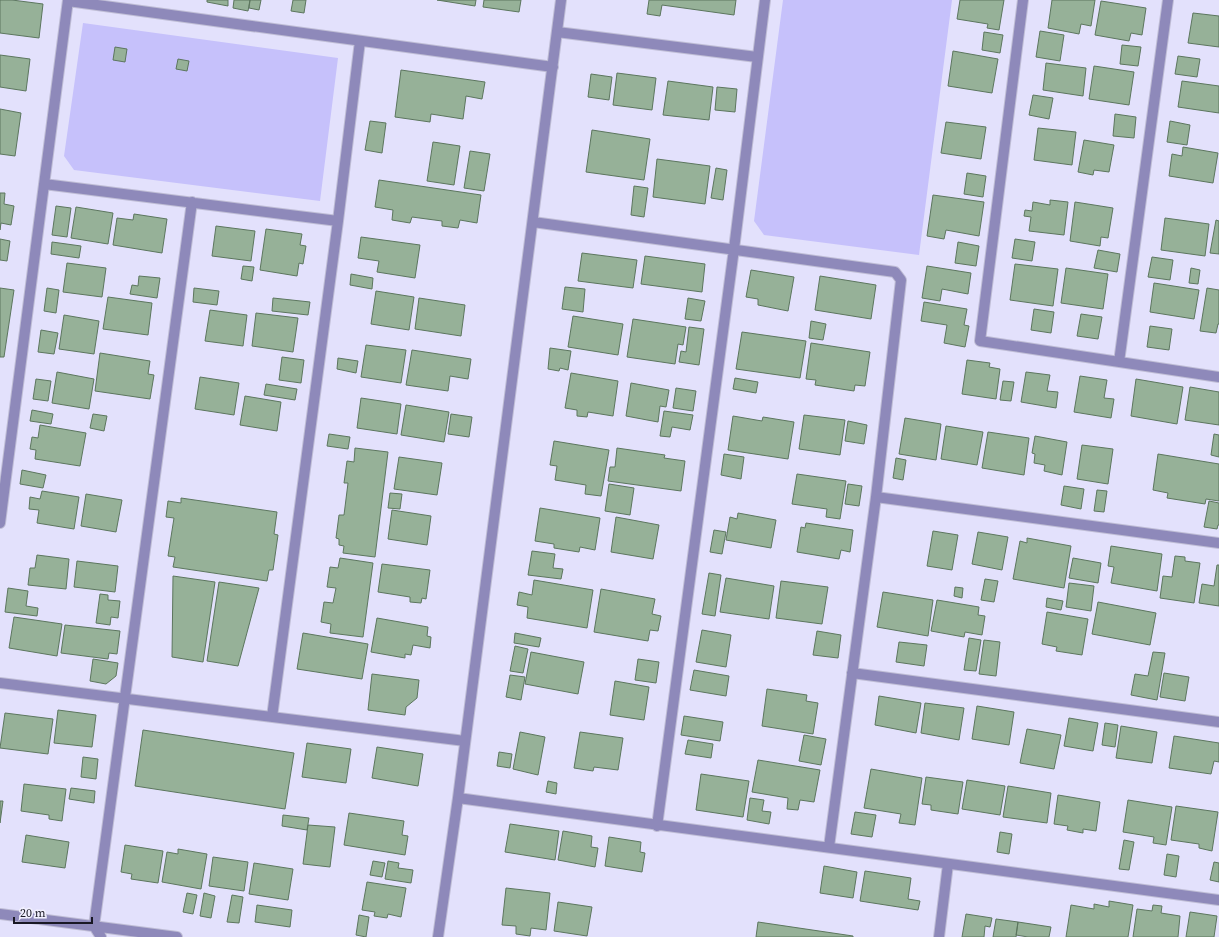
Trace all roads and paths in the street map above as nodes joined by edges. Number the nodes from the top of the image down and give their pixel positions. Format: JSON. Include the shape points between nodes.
{"nodes":[{"id":1,"x":562,"y":0,"type":"edge"},
{"id":2,"x":765,"y":0,"type":"edge"},
{"id":3,"x":1023,"y":0,"type":"edge"},
{"id":4,"x":1168,"y":0,"type":"edge"},
{"id":5,"x":68,"y":1,"type":"edge"},
{"id":6,"x":558,"y":32,"type":"junction"},
{"id":7,"x":360,"y":41,"type":"junction"},
{"id":8,"x":758,"y":57,"type":"junction"},
{"id":9,"x":553,"y":67,"type":"junction"},
{"id":10,"x":44,"y":184,"type":"junction"},
{"id":11,"x":192,"y":202,"type":"junction"},
{"id":12,"x":338,"y":221,"type":"junction"},
{"id":13,"x":533,"y":222,"type":"junction"},
{"id":14,"x":734,"y":249,"type":"junction"},
{"id":15,"x":1119,"y":362,"type":"junction"},
{"id":16,"x":1219,"y":377,"type":"edge"},
{"id":17,"x":876,"y":497,"type":"junction"},
{"id":18,"x":0,"y":523,"type":"edge"},
{"id":19,"x":1219,"y":543,"type":"edge"},
{"id":20,"x":852,"y":673,"type":"junction"},
{"id":21,"x":0,"y":682,"type":"edge"},
{"id":22,"x":126,"y":699,"type":"junction"},
{"id":23,"x":272,"y":717,"type":"junction"},
{"id":24,"x":1219,"y":722,"type":"edge"},
{"id":25,"x":465,"y":742,"type":"junction"},
{"id":26,"x":458,"y":798,"type":"junction"},
{"id":27,"x":657,"y":826,"type":"junction"},
{"id":28,"x":829,"y":847,"type":"junction"},
{"id":29,"x":948,"y":864,"type":"junction"},
{"id":30,"x":1219,"y":900,"type":"edge"},
{"id":31,"x":0,"y":914,"type":"edge"},
{"id":32,"x":94,"y":926,"type":"junction"},
{"id":33,"x":100,"y":937,"type":"edge"},
{"id":34,"x":177,"y":937,"type":"edge"},
{"id":35,"x":438,"y":937,"type":"edge"},
{"id":36,"x":938,"y":937,"type":"edge"}],
"edges":[{"from":1,"to":6,"type":"street"},
{"from":2,"to":8,"type":"street"},
{"from":3,"to":15,"type":"street","via":[[980,341]]},
{"from":4,"to":15,"type":"street"},
{"from":5,"to":7,"type":"street"},
{"from":5,"to":10,"type":"street"},
{"from":6,"to":8,"type":"street"},
{"from":6,"to":9,"type":"street"},
{"from":7,"to":9,"type":"street"},
{"from":7,"to":12,"type":"street"},
{"from":8,"to":14,"type":"street"},
{"from":9,"to":13,"type":"street"},
{"from":10,"to":11,"type":"street"},
{"from":10,"to":18,"type":"street"},
{"from":11,"to":12,"type":"street"},
{"from":11,"to":22,"type":"street"},
{"from":12,"to":23,"type":"street"},
{"from":13,"to":14,"type":"street"},
{"from":13,"to":25,"type":"street"},
{"from":14,"to":17,"type":"street","via":[[895,272],[901,280]]},
{"from":14,"to":27,"type":"street"},
{"from":15,"to":16,"type":"street"},
{"from":17,"to":19,"type":"street"},
{"from":17,"to":20,"type":"street"},
{"from":20,"to":24,"type":"street"},
{"from":20,"to":28,"type":"street"},
{"from":21,"to":22,"type":"street"},
{"from":22,"to":23,"type":"street"},
{"from":22,"to":32,"type":"street"},
{"from":23,"to":25,"type":"street"},
{"from":25,"to":26,"type":"street"},
{"from":26,"to":27,"type":"street"},
{"from":26,"to":35,"type":"street"},
{"from":27,"to":28,"type":"street"},
{"from":28,"to":29,"type":"street"},
{"from":29,"to":30,"type":"street"},
{"from":29,"to":36,"type":"street"},
{"from":31,"to":32,"type":"street"},
{"from":32,"to":33,"type":"street"},
{"from":32,"to":34,"type":"street"}]}
